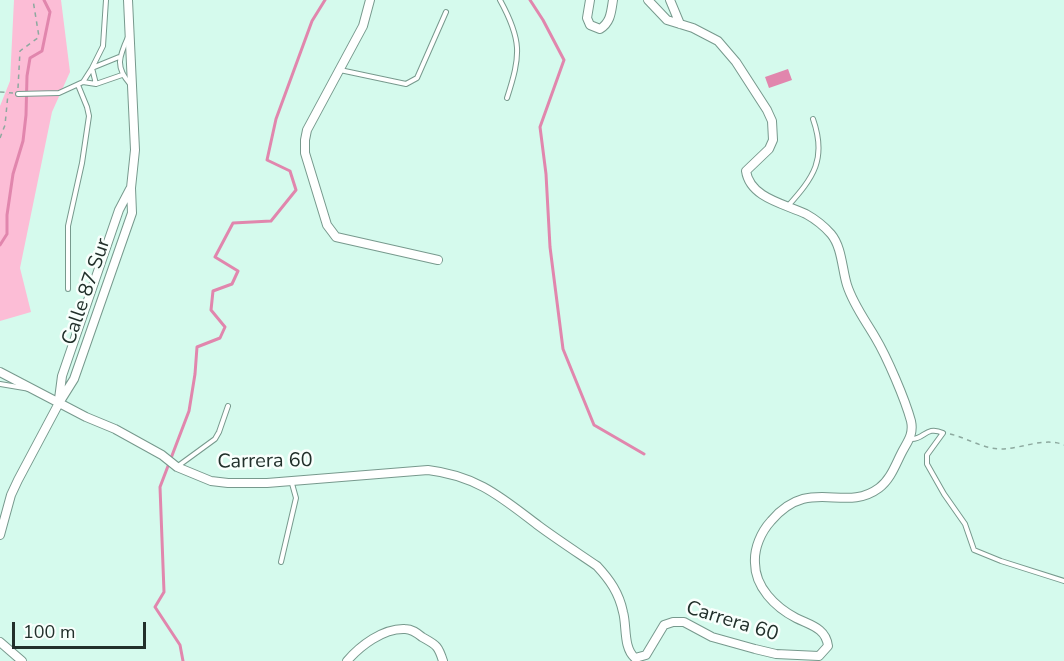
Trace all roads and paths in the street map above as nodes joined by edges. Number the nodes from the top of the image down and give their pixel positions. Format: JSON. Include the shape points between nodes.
{"nodes":[{"id":1,"x":33,"y":0,"type":"edge"},
{"id":2,"x":106,"y":0,"type":"edge"},
{"id":3,"x":128,"y":0,"type":"edge"},
{"id":4,"x":370,"y":0,"type":"edge"},
{"id":5,"x":500,"y":0,"type":"edge"},
{"id":6,"x":590,"y":0,"type":"edge"},
{"id":7,"x":613,"y":0,"type":"edge"},
{"id":8,"x":648,"y":0,"type":"edge"},
{"id":9,"x":670,"y":0,"type":"edge"},
{"id":10,"x":446,"y":12,"type":"dead end"},
{"id":11,"x":680,"y":24,"type":"junction"},
{"id":12,"x":129,"y":36,"type":"junction"},
{"id":13,"x":119,"y":57,"type":"junction"},
{"id":14,"x":92,"y":68,"type":"junction"},
{"id":15,"x":339,"y":70,"type":"junction"},
{"id":16,"x":122,"y":75,"type":"junction"},
{"id":17,"x":83,"y":82,"type":"junction"},
{"id":18,"x":96,"y":84,"type":"junction"},
{"id":19,"x":78,"y":85,"type":"junction"},
{"id":20,"x":132,"y":87,"type":"junction"},
{"id":21,"x":0,"y":92,"type":"edge"},
{"id":22,"x":8,"y":93,"type":"junction"},
{"id":23,"x":18,"y":94,"type":"junction"},
{"id":24,"x":507,"y":98,"type":"dead end"},
{"id":25,"x":813,"y":119,"type":"dead end"},
{"id":26,"x":0,"y":138,"type":"edge"},
{"id":27,"x":131,"y":188,"type":"junction"},
{"id":28,"x":787,"y":208,"type":"junction"},
{"id":29,"x":438,"y":260,"type":"dead end"},
{"id":30,"x":68,"y":289,"type":"dead end"},
{"id":31,"x":0,"y":372,"type":"edge"},
{"id":32,"x":0,"y":384,"type":"edge"},
{"id":33,"x":34,"y":388,"type":"junction"},
{"id":34,"x":58,"y":403,"type":"junction"},
{"id":35,"x":228,"y":406,"type":"dead end"},
{"id":36,"x":943,"y":433,"type":"junction"},
{"id":37,"x":910,"y":438,"type":"junction"},
{"id":38,"x":1064,"y":445,"type":"edge"},
{"id":39,"x":175,"y":465,"type":"junction"},
{"id":40,"x":291,"y":480,"type":"junction"},
{"id":41,"x":0,"y":535,"type":"edge"},
{"id":42,"x":281,"y":562,"type":"dead end"},
{"id":43,"x":1064,"y":581,"type":"edge"},
{"id":44,"x":0,"y":642,"type":"edge"},
{"id":45,"x":22,"y":661,"type":"edge"},
{"id":46,"x":348,"y":661,"type":"edge"},
{"id":47,"x":442,"y":661,"type":"edge"}],
"edges":[{"from":1,"to":23,"type":"path","via":[[39,37],[20,51]]},
{"from":2,"to":14,"type":"lane","via":[[103,46]]},
{"from":3,"to":12,"type":"street","name":"Calle 87 Sur"},
{"from":4,"to":15,"type":"street","via":[[363,26]]},
{"from":5,"to":24,"type":"lane","via":[[518,50],[517,68]]},
{"from":6,"to":7,"type":"street","via":[[587,18],[590,25],[600,29],[607,25]]},
{"from":8,"to":11,"type":"street","via":[[668,20]]},
{"from":9,"to":11,"type":"street"},
{"from":10,"to":15,"type":"lane","via":[[417,78],[406,84]]},
{"from":11,"to":28,"type":"street","via":[[718,40],[772,121],[773,140],[769,149],[748,168],[747,175],[757,190]]},
{"from":12,"to":13,"type":"lane"},
{"from":12,"to":20,"type":"street","name":"Calle 87 Sur"},
{"from":13,"to":14,"type":"lane"},
{"from":13,"to":16,"type":"lane"},
{"from":14,"to":17,"type":"lane"},
{"from":14,"to":18,"type":"lane"},
{"from":15,"to":29,"type":"street","via":[[304,140],[327,225],[336,237]]},
{"from":16,"to":18,"type":"lane"},
{"from":16,"to":20,"type":"lane"},
{"from":17,"to":18,"type":"lane"},
{"from":17,"to":19,"type":"lane"},
{"from":19,"to":23,"type":"lane","via":[[59,93]]},
{"from":19,"to":30,"type":"lane","via":[[89,116],[68,226]]},
{"from":20,"to":27,"type":"street","name":"Calle 87 Sur","via":[[135,150]]},
{"from":21,"to":22,"type":"path"},
{"from":22,"to":23,"type":"path"},
{"from":22,"to":26,"type":"path"},
{"from":25,"to":28,"type":"lane","via":[[820,138],[819,159]]},
{"from":27,"to":34,"type":"street","name":"Calle 87 Sur","via":[[119,210],[62,376]]},
{"from":27,"to":34,"type":"street","name":"Calle 87 Sur","via":[[132,213],[74,379]]},
{"from":28,"to":37,"type":"street","via":[[808,215],[832,236],[847,286],[877,340],[910,420]]},
{"from":31,"to":33,"type":"street","name":"Carrera 60"},
{"from":32,"to":33,"type":"lane"},
{"from":33,"to":34,"type":"street","name":"Carrera 60"},
{"from":34,"to":39,"type":"street","name":"Carrera 60","via":[[114,429]]},
{"from":34,"to":41,"type":"street","name":"Calle 87 Sur","via":[[14,487]]},
{"from":35,"to":39,"type":"lane","via":[[214,439]]},
{"from":36,"to":37,"type":"lane","via":[[933,430]]},
{"from":36,"to":38,"type":"path","via":[[999,449],[1040,443]]},
{"from":36,"to":43,"type":"lane","via":[[927,455],[927,464],[962,518],[974,550]]},
{"from":37,"to":40,"type":"street","name":"Carrera 60","via":[[879,489],[857,496],[794,501],[782,509],[763,533],[755,554],[755,573],[767,597],[823,633],[826,650],[814,657],[755,649],[712,637],[684,622],[673,622],[664,625],[646,655],[635,658],[629,651],[617,592],[605,575],[491,490],[453,474],[428,470]]},
{"from":39,"to":40,"type":"street","name":"Carrera 60","via":[[198,477],[228,483]]},
{"from":40,"to":42,"type":"lane","via":[[296,498]]},
{"from":44,"to":45,"type":"street"},
{"from":46,"to":47,"type":"street","via":[[357,650],[380,636],[404,629],[434,643]]}]}
